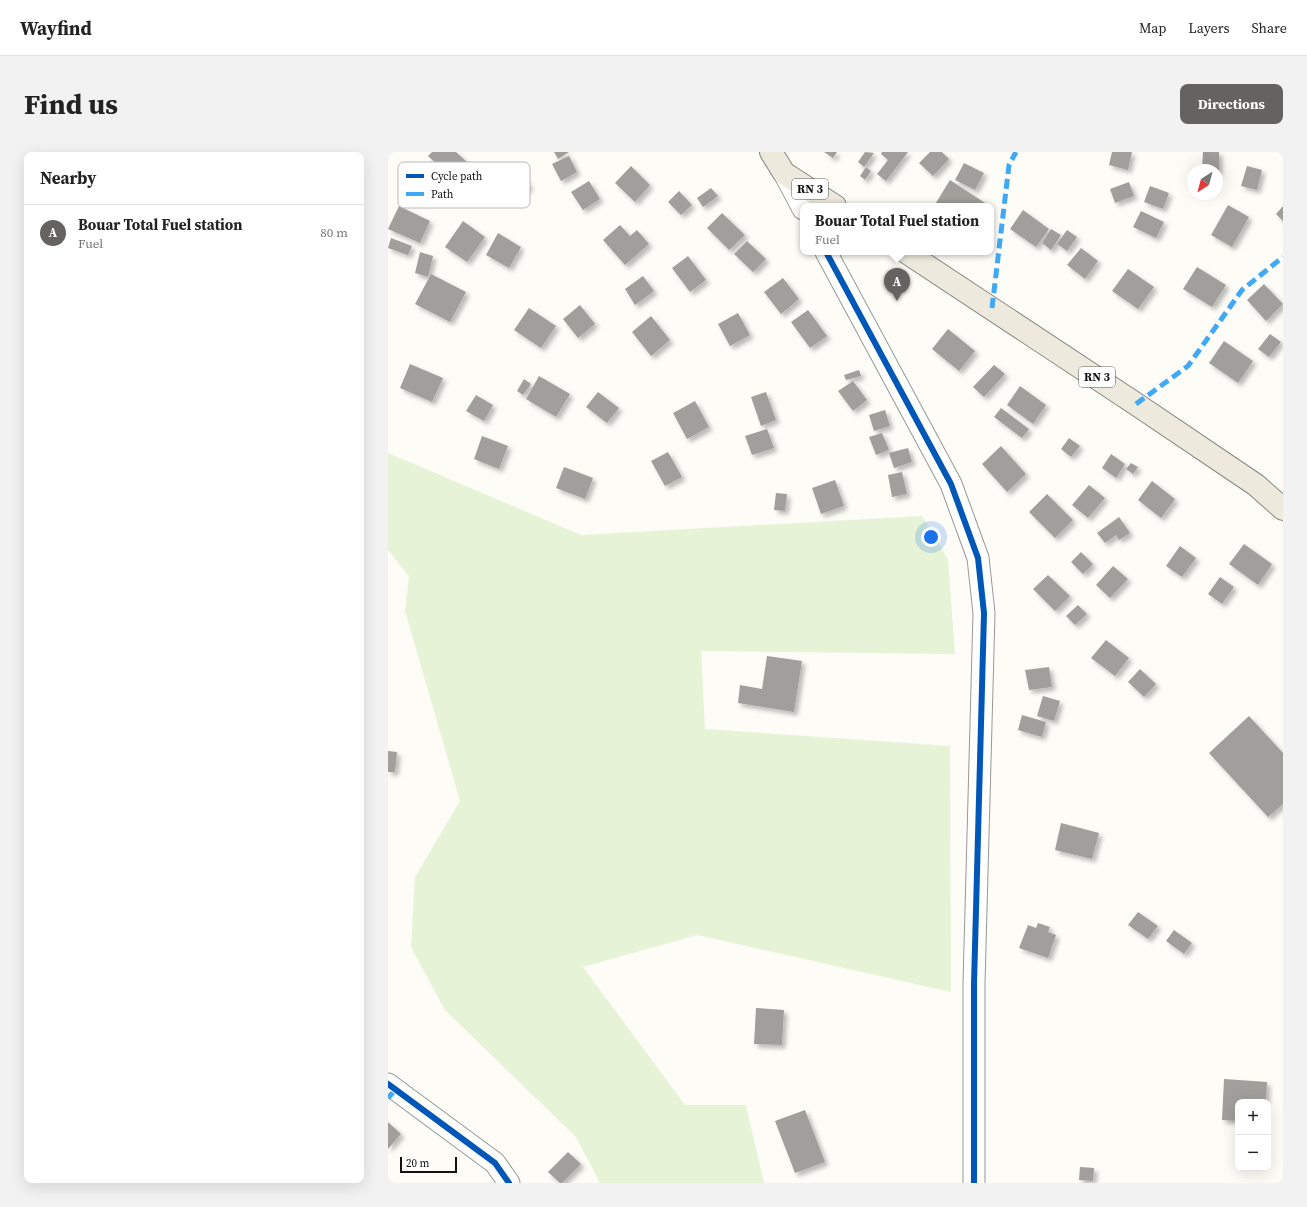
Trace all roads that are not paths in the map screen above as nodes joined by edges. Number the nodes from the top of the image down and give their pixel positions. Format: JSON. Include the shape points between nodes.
{"nodes":[{"id":1,"x":771,"y":152,"type":"edge"},
{"id":2,"x":784,"y":173,"type":"junction"},
{"id":3,"x":800,"y":203,"type":"edge"},
{"id":4,"x":830,"y":203,"type":"edge"},
{"id":5,"x":828,"y":255,"type":"edge"},
{"id":6,"x":911,"y":255,"type":"edge"},
{"id":7,"x":1283,"y":509,"type":"edge"},
{"id":8,"x":388,"y":1084,"type":"edge"},
{"id":9,"x":510,"y":1183,"type":"edge"},
{"id":10,"x":974,"y":1183,"type":"edge"}],
"edges":[{"from":1,"to":2,"type":"main road","number":"RN 3"},
{"from":2,"to":3,"type":"street"},
{"from":2,"to":4,"type":"main road","number":"RN 3"},
{"from":5,"to":10,"type":"street","via":[[951,484],[978,558],[984,613],[974,984]]},
{"from":6,"to":7,"type":"main road","number":"RN 3","via":[[1249,480]]},
{"from":8,"to":9,"type":"street","via":[[495,1163]]}]}
